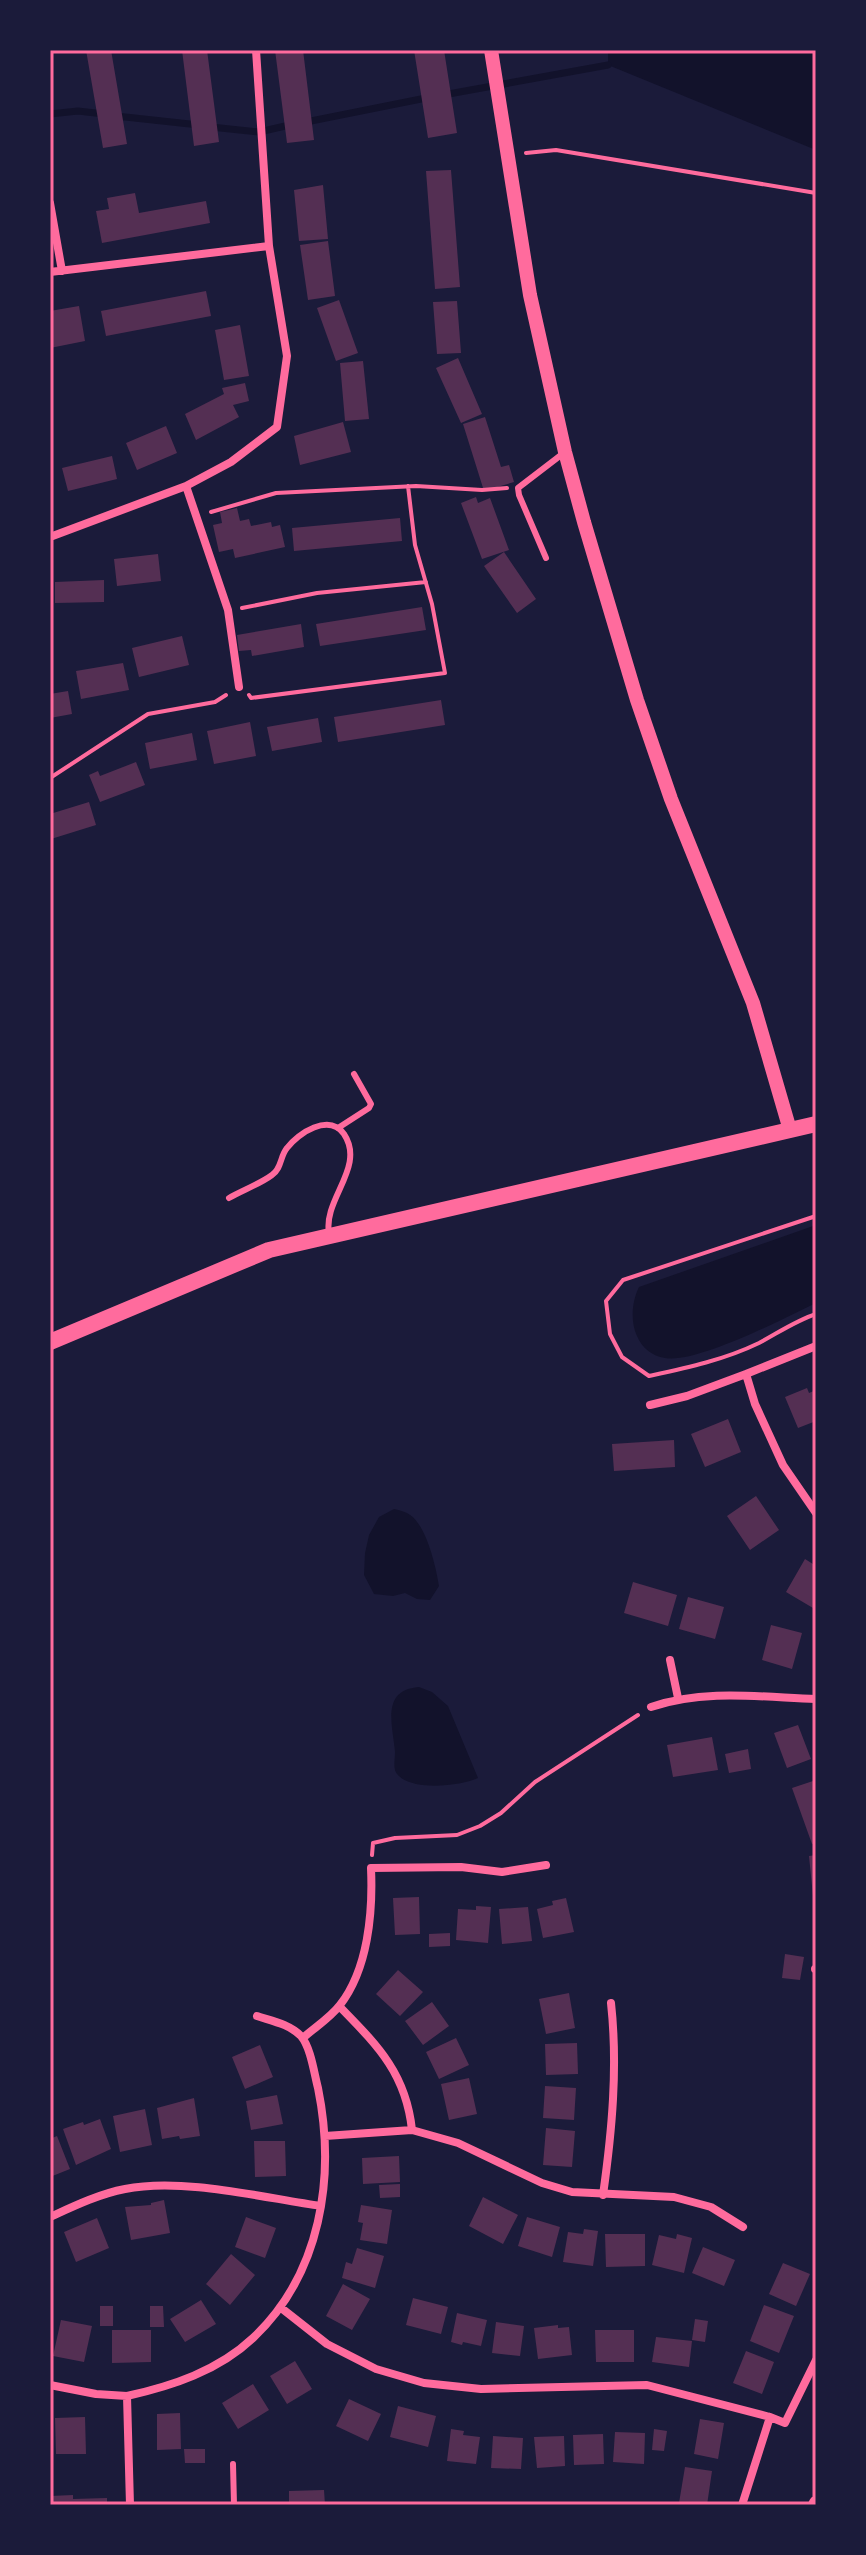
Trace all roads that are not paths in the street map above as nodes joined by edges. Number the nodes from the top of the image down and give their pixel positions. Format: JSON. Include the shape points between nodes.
{"nodes":[{"id":1,"x":256,"y":50,"type":"edge"},
{"id":2,"x":491,"y":50,"type":"edge"},
{"id":3,"x":50,"y":203,"type":"edge"},
{"id":4,"x":269,"y":246,"type":"junction"},
{"id":5,"x":62,"y":271,"type":"junction"},
{"id":6,"x":50,"y":272,"type":"edge"},
{"id":7,"x":565,"y":452,"type":"junction"},
{"id":8,"x":186,"y":486,"type":"junction"},
{"id":9,"x":50,"y":537,"type":"edge"},
{"id":10,"x":546,"y":558,"type":"dead end"},
{"id":11,"x":239,"y":687,"type":"road end"},
{"id":12,"x":354,"y":1074,"type":"dead end"},
{"id":13,"x":816,"y":1124,"type":"edge"},
{"id":14,"x":338,"y":1128,"type":"junction"},
{"id":15,"x":790,"y":1130,"type":"junction"},
{"id":16,"x":229,"y":1198,"type":"dead end"},
{"id":17,"x":329,"y":1236,"type":"junction"},
{"id":18,"x":50,"y":1342,"type":"edge"},
{"id":19,"x":816,"y":1346,"type":"edge"},
{"id":20,"x":746,"y":1374,"type":"junction"},
{"id":21,"x":650,"y":1405,"type":"dead end"},
{"id":22,"x":816,"y":1513,"type":"edge"},
{"id":23,"x":670,"y":1660,"type":"dead end"},
{"id":24,"x":678,"y":1698,"type":"junction"},
{"id":25,"x":816,"y":1699,"type":"edge"},
{"id":26,"x":651,"y":1707,"type":"road end"},
{"id":27,"x":546,"y":1865,"type":"dead end"},
{"id":28,"x":611,"y":2003,"type":"dead end"},
{"id":29,"x":339,"y":2006,"type":"junction"},
{"id":30,"x":257,"y":2016,"type":"dead end"},
{"id":31,"x":303,"y":2038,"type":"junction"},
{"id":32,"x":412,"y":2130,"type":"junction"},
{"id":33,"x":325,"y":2136,"type":"junction"},
{"id":34,"x":603,"y":2195,"type":"junction"},
{"id":35,"x":321,"y":2206,"type":"junction"},
{"id":36,"x":50,"y":2217,"type":"edge"},
{"id":37,"x":743,"y":2227,"type":"dead end"},
{"id":38,"x":280,"y":2307,"type":"junction"},
{"id":39,"x":816,"y":2360,"type":"edge"},
{"id":40,"x":50,"y":2385,"type":"edge"},
{"id":41,"x":127,"y":2396,"type":"junction"},
{"id":42,"x":770,"y":2417,"type":"junction"},
{"id":43,"x":233,"y":2464,"type":"dead end"},
{"id":44,"x":130,"y":2505,"type":"edge"},
{"id":45,"x":234,"y":2505,"type":"edge"},
{"id":46,"x":742,"y":2505,"type":"edge"}],
"edges":[{"from":1,"to":4,"type":"street"},
{"from":2,"to":7,"type":"street","via":[[530,295]]},
{"from":3,"to":5,"type":"street"},
{"from":4,"to":5,"type":"street"},
{"from":4,"to":8,"type":"street","via":[[287,356],[277,427],[231,462]]},
{"from":5,"to":6,"type":"street"},
{"from":7,"to":10,"type":"lane","via":[[518,488]]},
{"from":7,"to":15,"type":"street","via":[[637,700],[753,1003]]},
{"from":8,"to":9,"type":"street"},
{"from":8,"to":11,"type":"street","via":[[228,610]]},
{"from":12,"to":14,"type":"lane","via":[[371,1104]]},
{"from":13,"to":15,"type":"main road"},
{"from":14,"to":16,"type":"lane","via":[[326,1125],[307,1132],[287,1147],[273,1174]]},
{"from":14,"to":17,"type":"lane","via":[[345,1135],[350,1159],[329,1215]]},
{"from":15,"to":17,"type":"main road"},
{"from":17,"to":18,"type":"main road","via":[[269,1250]]},
{"from":19,"to":20,"type":"street"},
{"from":20,"to":21,"type":"street"},
{"from":20,"to":22,"type":"street","via":[[783,1465]]},
{"from":23,"to":24,"type":"street"},
{"from":24,"to":25,"type":"street"},
{"from":24,"to":26,"type":"street"},
{"from":27,"to":29,"type":"street","via":[[502,1872],[371,1868],[363,1955]]},
{"from":28,"to":34,"type":"street","via":[[615,2074]]},
{"from":29,"to":31,"type":"street"},
{"from":29,"to":32,"type":"street","via":[[392,2066]]},
{"from":30,"to":31,"type":"street"},
{"from":31,"to":33,"type":"street"},
{"from":32,"to":33,"type":"street"},
{"from":32,"to":34,"type":"street","via":[[458,2143],[542,2183]]},
{"from":33,"to":35,"type":"street"},
{"from":34,"to":37,"type":"street","via":[[674,2197],[711,2207]]},
{"from":35,"to":36,"type":"street","via":[[156,2185],[102,2195]]},
{"from":35,"to":38,"type":"street","via":[[305,2266]]},
{"from":38,"to":41,"type":"street","via":[[253,2338],[219,2363],[163,2388]]},
{"from":38,"to":42,"type":"street","via":[[327,2344],[376,2369],[424,2383],[495,2389],[647,2385]]},
{"from":39,"to":42,"type":"street","via":[[785,2423]]},
{"from":40,"to":41,"type":"street"},
{"from":41,"to":44,"type":"street"},
{"from":42,"to":46,"type":"street"},
{"from":43,"to":45,"type":"lane"}]}
